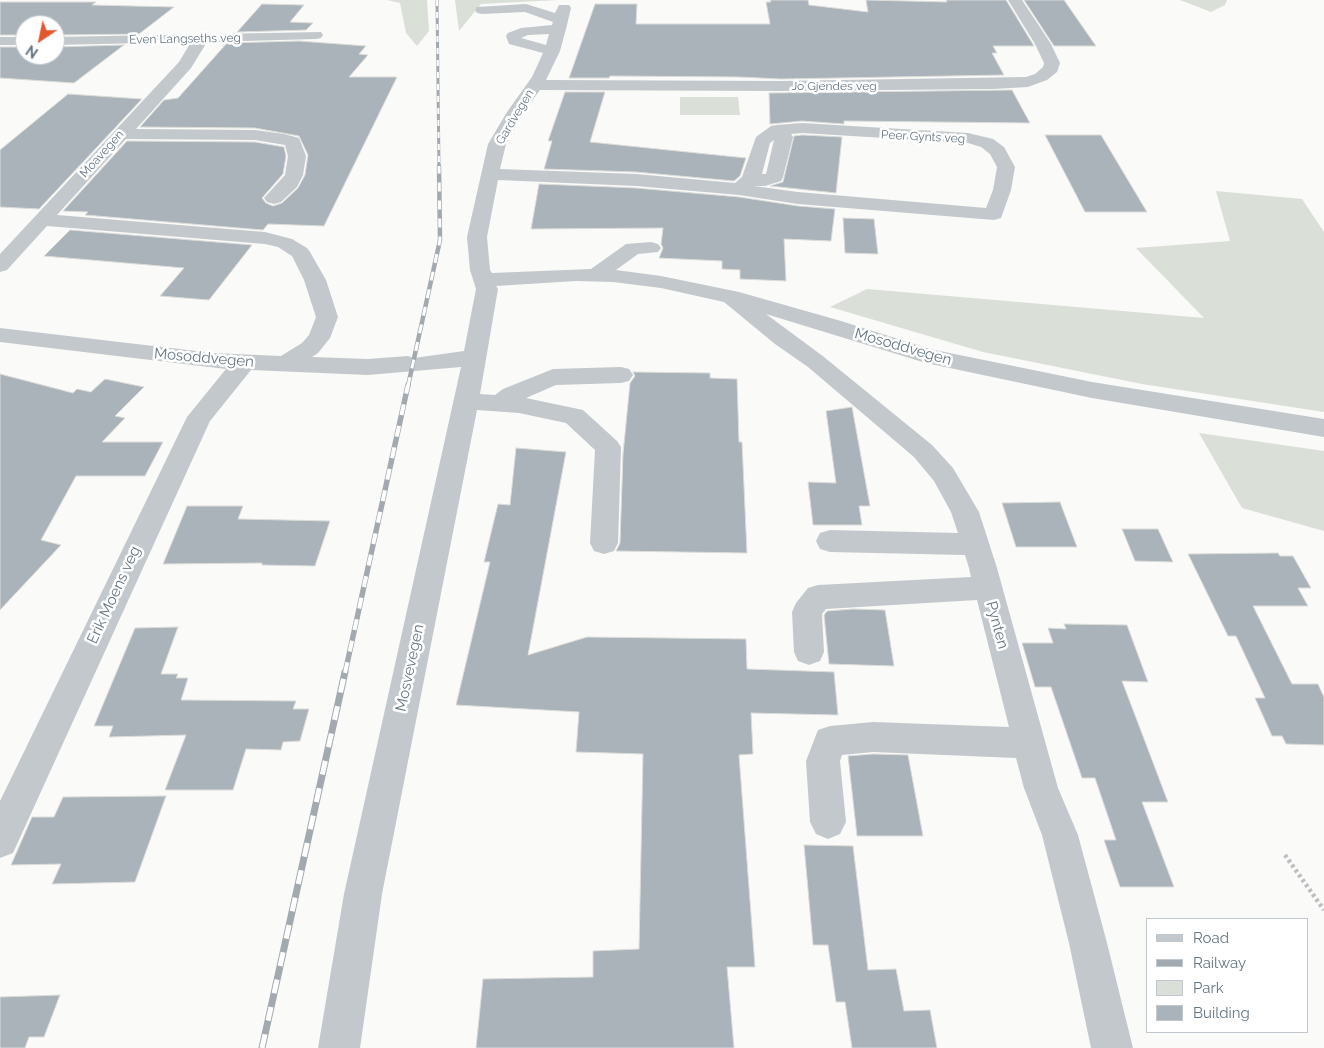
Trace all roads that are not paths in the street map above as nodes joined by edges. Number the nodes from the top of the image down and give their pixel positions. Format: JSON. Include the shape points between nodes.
{"nodes":[{"id":1,"x":1015,"y":0,"type":"edge"},
{"id":2,"x":482,"y":10,"type":"dead end"},
{"id":3,"x":561,"y":19,"type":"junction"},
{"id":4,"x":316,"y":35,"type":"dead end"},
{"id":5,"x":201,"y":39,"type":"junction"},
{"id":6,"x":0,"y":41,"type":"edge"},
{"id":7,"x":15,"y":41,"type":"edge"},
{"id":8,"x":65,"y":41,"type":"edge"},
{"id":9,"x":552,"y":51,"type":"junction"},
{"id":10,"x":534,"y":85,"type":"junction"},
{"id":11,"x":120,"y":134,"type":"junction"},
{"id":12,"x":490,"y":174,"type":"junction"},
{"id":13,"x":745,"y":184,"type":"junction"},
{"id":14,"x":274,"y":198,"type":"dead end"},
{"id":15,"x":42,"y":220,"type":"junction"},
{"id":16,"x":651,"y":248,"type":"dead end"},
{"id":17,"x":0,"y":266,"type":"edge"},
{"id":18,"x":595,"y":276,"type":"junction"},
{"id":19,"x":485,"y":285,"type":"junction"},
{"id":20,"x":731,"y":297,"type":"junction"},
{"id":21,"x":0,"y":335,"type":"edge"},
{"id":22,"x":474,"y":358,"type":"junction"},
{"id":23,"x":245,"y":362,"type":"junction"},
{"id":24,"x":285,"y":364,"type":"junction"},
{"id":25,"x":621,"y":375,"type":"dead end"},
{"id":26,"x":467,"y":401,"type":"junction"},
{"id":27,"x":500,"y":404,"type":"junction"},
{"id":28,"x":1324,"y":428,"type":"edge"},
{"id":29,"x":830,"y":541,"type":"dead end"},
{"id":30,"x":604,"y":542,"type":"dead end"},
{"id":31,"x":975,"y":544,"type":"junction"},
{"id":32,"x":988,"y":588,"type":"junction"},
{"id":33,"x":809,"y":652,"type":"dead end"},
{"id":34,"x":1030,"y":743,"type":"junction"},
{"id":35,"x":828,"y":822,"type":"dead end"},
{"id":36,"x":0,"y":840,"type":"edge"},
{"id":37,"x":339,"y":1048,"type":"edge"},
{"id":38,"x":1112,"y":1048,"type":"edge"}],
"edges":[{"from":1,"to":10,"type":"street","name":"Jo Gjendes veg","via":[[1052,64],[1052,70],[1028,82],[801,86]]},
{"from":2,"to":3,"type":"street","via":[[526,8]]},
{"from":3,"to":9,"type":"street","name":"Gardvegen"},
{"from":3,"to":9,"type":"street","via":[[512,36],[514,41]]},
{"from":4,"to":5,"type":"street","name":"Even Langseths veg"},
{"from":5,"to":8,"type":"street","name":"Even Langseths veg"},
{"from":5,"to":11,"type":"street","name":"Moavegen","via":[[185,65]]},
{"from":6,"to":7,"type":"street"},
{"from":9,"to":10,"type":"street","name":"Gardvegen"},
{"from":10,"to":12,"type":"street","name":"Gardvegen","via":[[497,144]]},
{"from":11,"to":14,"type":"street","via":[[255,135],[293,142],[297,156],[294,175]]},
{"from":11,"to":15,"type":"street","name":"Moavegen"},
{"from":12,"to":13,"type":"street","name":"Peer Gynts veg"},
{"from":12,"to":19,"type":"street","name":"Gardvegen","via":[[477,237]]},
{"from":13,"to":13,"type":"street","name":"Peer Gynts veg","via":[[798,198],[994,214],[1006,167],[998,151],[987,143],[968,138],[802,128],[777,130],[762,141]]},
{"from":15,"to":17,"type":"street","name":"Moavegen"},
{"from":15,"to":24,"type":"street","via":[[265,238],[285,243],[300,252],[315,280],[327,317],[319,338]]},
{"from":16,"to":18,"type":"street","via":[[633,248]]},
{"from":18,"to":19,"type":"street","name":"Mosoddvegen","via":[[536,276]]},
{"from":18,"to":20,"type":"street","name":"Mosoddvegen","via":[[661,282]]},
{"from":19,"to":22,"type":"street","name":"Mosvevegen"},
{"from":20,"to":28,"type":"street","name":"Mosoddvegen","via":[[935,358],[1092,390]]},
{"from":20,"to":31,"type":"street","name":"Pynten","via":[[775,334],[816,362],[923,452],[944,475],[961,505]]},
{"from":21,"to":23,"type":"street","name":"Mosoddvegen","via":[[213,361]]},
{"from":22,"to":24,"type":"street","name":"Mosoddvegen","via":[[368,367]]},
{"from":22,"to":26,"type":"street","name":"Mosvevegen"},
{"from":23,"to":24,"type":"street","name":"Mosoddvegen"},
{"from":23,"to":36,"type":"street","name":"Erik Moens veg","via":[[200,417]]},
{"from":25,"to":27,"type":"street","via":[[553,377],[512,395]]},
{"from":26,"to":27,"type":"street"},
{"from":26,"to":37,"type":"street","name":"Mosvevegen","via":[[363,894]]},
{"from":27,"to":30,"type":"street","via":[[574,416],[608,447]]},
{"from":29,"to":31,"type":"street"},
{"from":31,"to":32,"type":"street","name":"Pynten"},
{"from":32,"to":33,"type":"street","via":[[818,597],[807,612]]},
{"from":32,"to":34,"type":"street","name":"Pynten"},
{"from":34,"to":35,"type":"street","via":[[873,737],[830,741],[823,761]]},
{"from":34,"to":38,"type":"street","name":"Pynten","via":[[1041,788],[1060,835]]}]}
